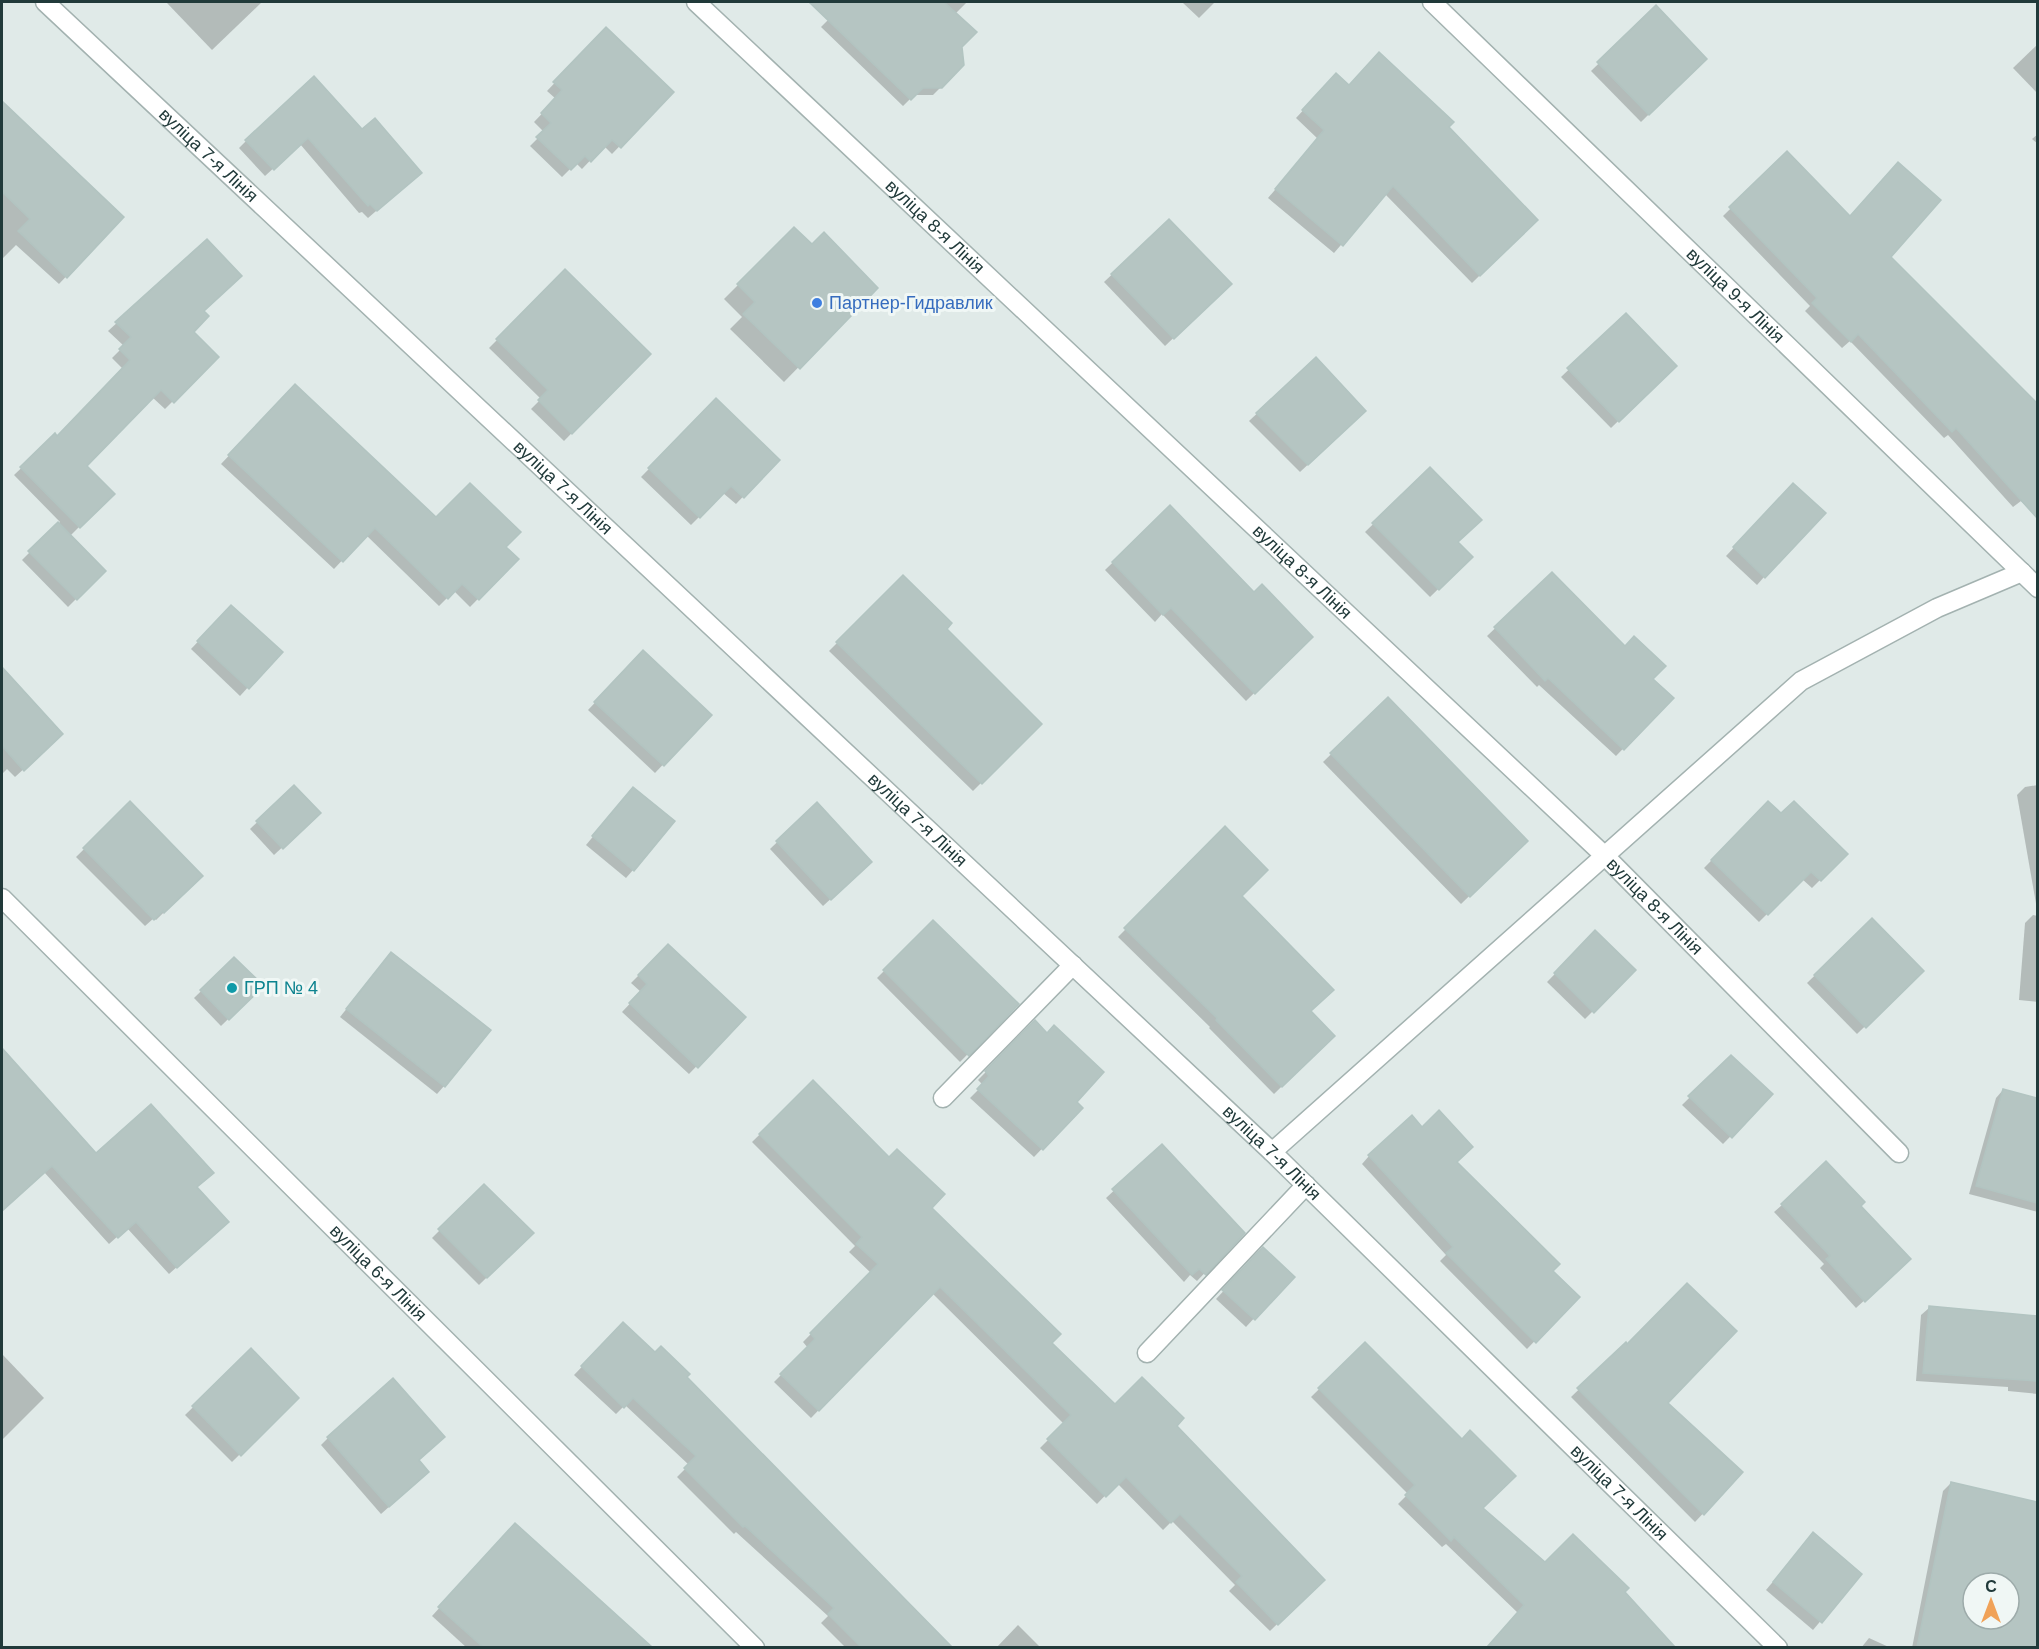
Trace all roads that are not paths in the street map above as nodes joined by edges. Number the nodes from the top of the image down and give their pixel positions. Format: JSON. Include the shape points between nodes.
{"nodes":[{"id":1,"x":45,"y":2,"type":"edge"},
{"id":2,"x":696,"y":2,"type":"edge"},
{"id":3,"x":1432,"y":2,"type":"edge"},
{"id":4,"x":2022,"y":572,"type":"junction"},
{"id":5,"x":2037,"y":588,"type":"edge"},
{"id":6,"x":1606,"y":857,"type":"junction"},
{"id":7,"x":2,"y":898,"type":"edge"},
{"id":8,"x":1073,"y":965,"type":"junction"},
{"id":9,"x":943,"y":1098,"type":"dead end"},
{"id":10,"x":1272,"y":1152,"type":"junction"},
{"id":11,"x":1899,"y":1153,"type":"dead end"},
{"id":12,"x":1306,"y":1185,"type":"junction"},
{"id":13,"x":1147,"y":1353,"type":"dead end"},
{"id":14,"x":755,"y":1647,"type":"edge"},
{"id":15,"x":1778,"y":1647,"type":"edge"}],
"edges":[{"from":1,"to":8,"type":"street","name":"вуліца 7-я Лінія"},
{"from":2,"to":6,"type":"street","name":"вуліца 8-я Лінія"},
{"from":3,"to":4,"type":"street","name":"вуліца 9-я Лінія"},
{"from":4,"to":5,"type":"street","name":"вуліца 9-я Лінія"},
{"from":4,"to":6,"type":"street","via":[[1937,608],[1801,681]]},
{"from":6,"to":10,"type":"street"},
{"from":6,"to":11,"type":"street","name":"вуліца 8-я Лінія"},
{"from":7,"to":14,"type":"street","name":"вуліца 6-я Лінія"},
{"from":8,"to":9,"type":"street"},
{"from":8,"to":10,"type":"street","name":"вуліца 7-я Лінія"},
{"from":10,"to":12,"type":"street","name":"вуліца 7-я Лінія"},
{"from":12,"to":13,"type":"street"},
{"from":12,"to":15,"type":"street","name":"вуліца 7-я Лінія"}]}
